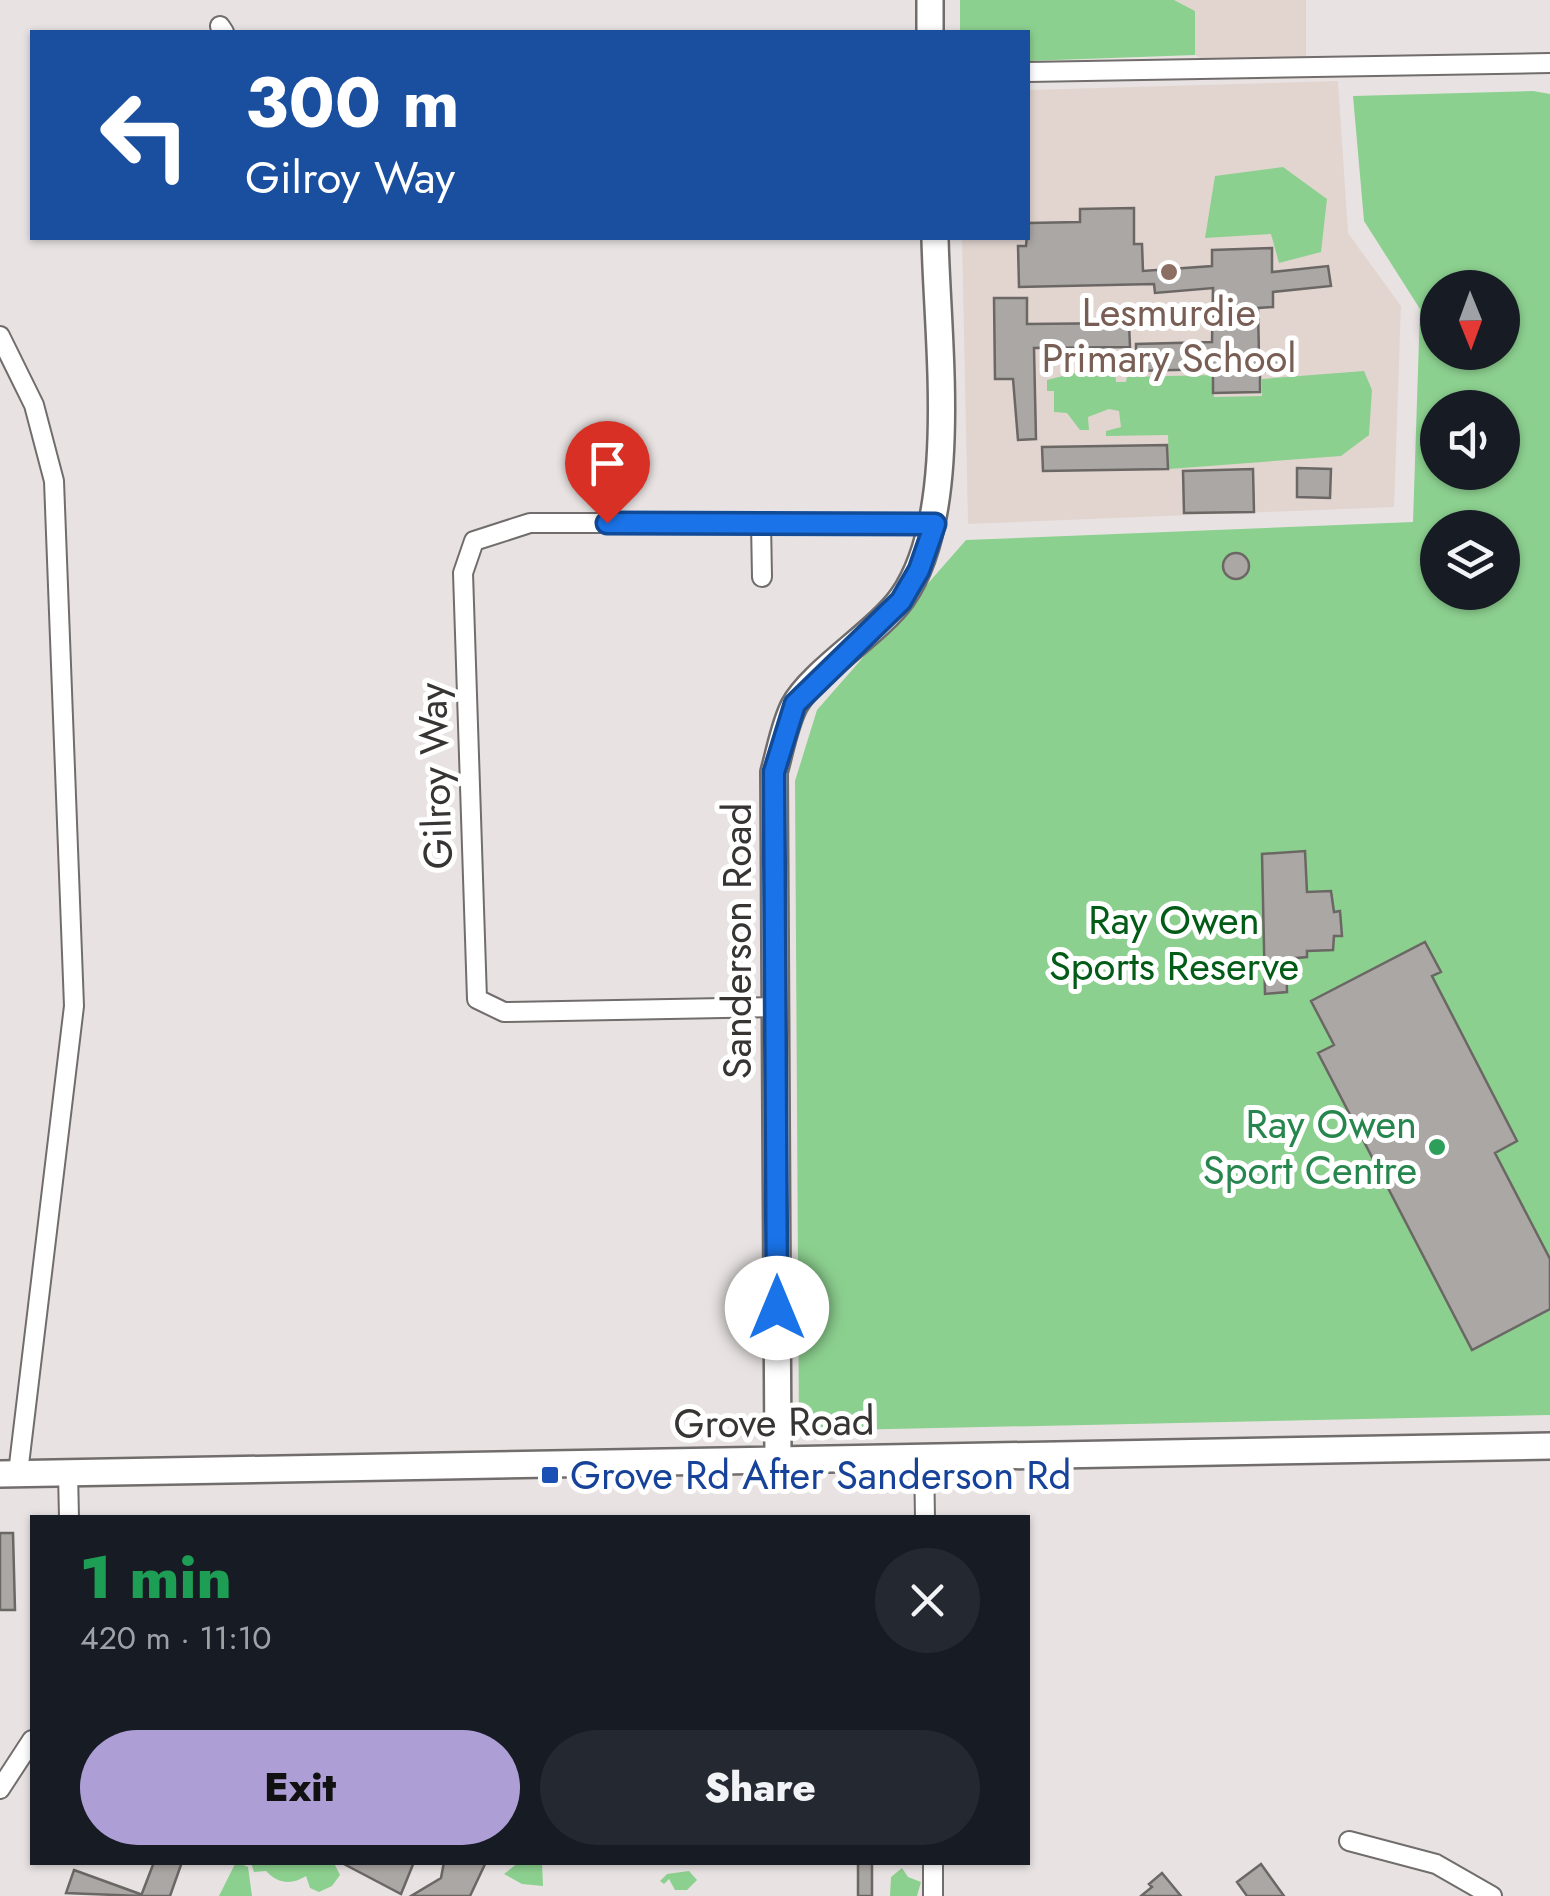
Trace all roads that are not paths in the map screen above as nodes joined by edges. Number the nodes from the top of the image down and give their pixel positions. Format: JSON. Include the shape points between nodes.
{"nodes":[{"id":1,"x":930,"y":0,"type":"edge"},
{"id":2,"x":930,"y":30,"type":"edge"},
{"id":3,"x":1550,"y":63,"type":"edge"},
{"id":4,"x":1030,"y":72,"type":"edge"},
{"id":5,"x":935,"y":240,"type":"edge"},
{"id":6,"x":0,"y":336,"type":"edge"},
{"id":7,"x":761,"y":523,"type":"junction"},
{"id":8,"x":935,"y":524,"type":"junction"},
{"id":9,"x":762,"y":577,"type":"dead end"},
{"id":10,"x":776,"y":1007,"type":"junction"},
{"id":11,"x":1550,"y":1446,"type":"edge"},
{"id":12,"x":924,"y":1456,"type":"junction"},
{"id":13,"x":778,"y":1459,"type":"junction"},
{"id":14,"x":68,"y":1472,"type":"junction"},
{"id":15,"x":9,"y":1474,"type":"edge"},
{"id":16,"x":68,"y":1515,"type":"edge"},
{"id":17,"x":926,"y":1515,"type":"edge"},
{"id":18,"x":30,"y":1743,"type":"edge"},
{"id":19,"x":0,"y":1789,"type":"edge"},
{"id":20,"x":1349,"y":1841,"type":"dead end"},
{"id":21,"x":933,"y":1865,"type":"edge"},
{"id":22,"x":933,"y":1896,"type":"edge"},
{"id":23,"x":1492,"y":1896,"type":"edge"}],
"edges":[{"from":1,"to":2,"type":"street"},
{"from":3,"to":4,"type":"street"},
{"from":5,"to":8,"type":"street","name":"Sanderson Road"},
{"from":6,"to":15,"type":"street","via":[[34,405],[54,481],[74,969]]},
{"from":7,"to":8,"type":"street","name":"Gilroy Way"},
{"from":7,"to":9,"type":"street"},
{"from":7,"to":10,"type":"street","name":"Gilroy Way","via":[[530,522],[474,542],[463,573],[477,999],[504,1012]]},
{"from":8,"to":10,"type":"street","name":"Sanderson Road","via":[[901,601],[795,704],[774,772]]},
{"from":10,"to":13,"type":"street","name":"Sanderson Road"},
{"from":11,"to":12,"type":"street","name":"Grove Road"},
{"from":12,"to":13,"type":"street","name":"Grove Road"},
{"from":12,"to":17,"type":"street"},
{"from":13,"to":14,"type":"street","name":"Grove Road"},
{"from":14,"to":15,"type":"street","name":"Grove Road"},
{"from":14,"to":16,"type":"street"},
{"from":18,"to":19,"type":"street"},
{"from":20,"to":23,"type":"street","via":[[1436,1864]]},
{"from":21,"to":22,"type":"street"}]}
